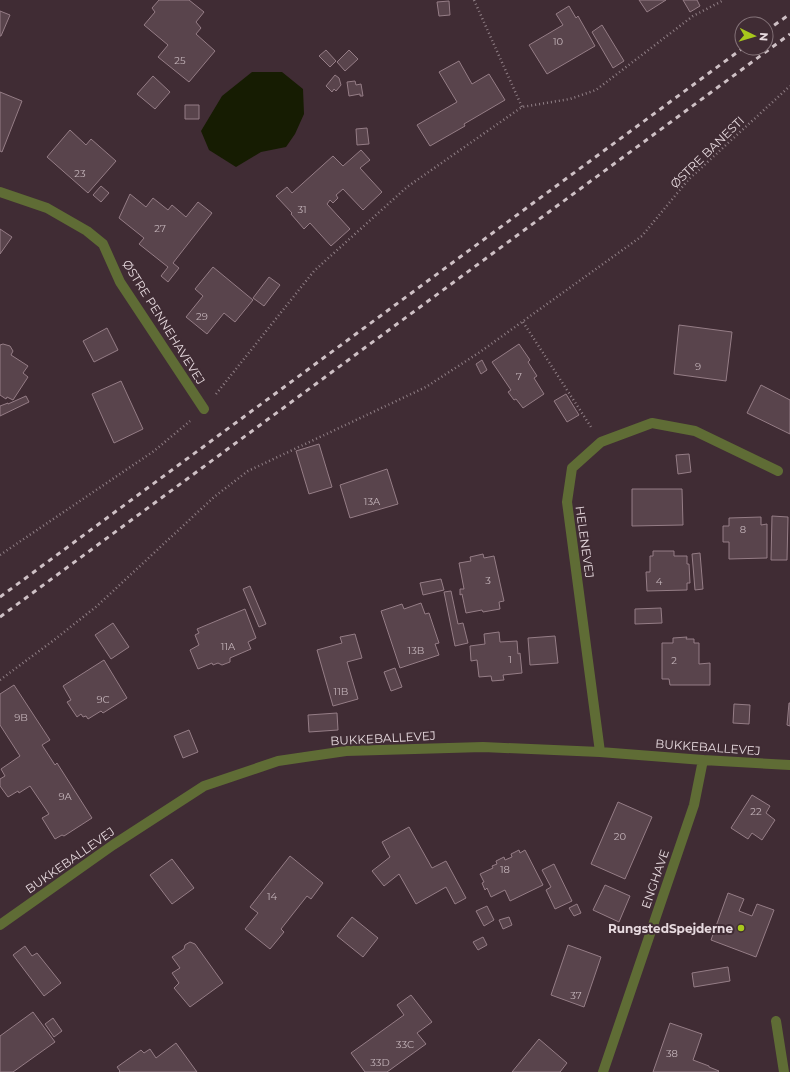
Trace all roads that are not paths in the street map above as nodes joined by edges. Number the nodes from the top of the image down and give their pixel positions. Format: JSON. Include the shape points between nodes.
{"nodes":[{"id":1,"x":0,"y":192,"type":"edge"},
{"id":2,"x":204,"y":409,"type":"road end"},
{"id":3,"x":778,"y":471,"type":"dead end"},
{"id":4,"x":600,"y":752,"type":"junction"},
{"id":5,"x":704,"y":760,"type":"junction"},
{"id":6,"x":790,"y":765,"type":"edge"},
{"id":7,"x":0,"y":925,"type":"edge"},
{"id":8,"x":776,"y":1021,"type":"dead end"},
{"id":9,"x":603,"y":1072,"type":"edge"},
{"id":10,"x":784,"y":1072,"type":"edge"}],
"edges":[{"from":1,"to":2,"type":"street","name":"ØSTRE PENNEHAVEVEJ","via":[[47,208],[103,244],[120,282]]},
{"from":3,"to":4,"type":"street","name":"HELENEVEJ","via":[[695,431],[652,423],[601,442],[572,468],[567,502]]},
{"from":4,"to":5,"type":"street","name":"BUKKEBALLEVEJ"},
{"from":4,"to":7,"type":"street","name":"BUKKEBALLEVEJ","via":[[483,747],[397,749],[346,751],[278,761],[204,786],[113,845]]},
{"from":5,"to":6,"type":"street","name":"BUKKEBALLEVEJ"},
{"from":5,"to":9,"type":"street","name":"ENGHAVE","via":[[694,805]]},
{"from":8,"to":10,"type":"street"}]}
